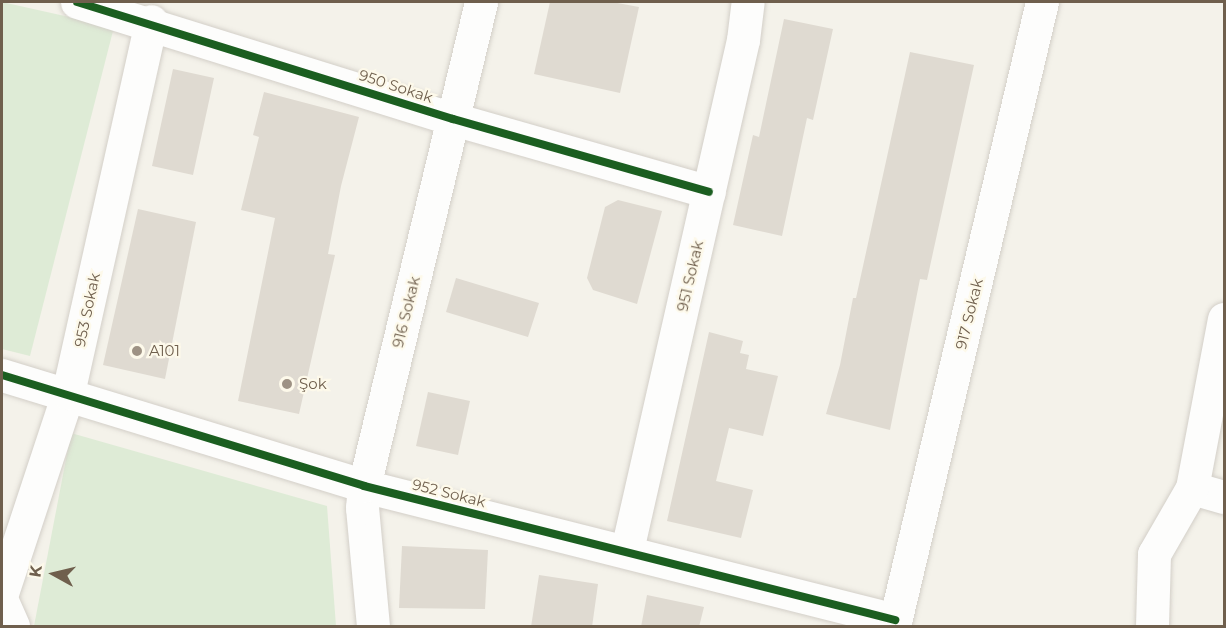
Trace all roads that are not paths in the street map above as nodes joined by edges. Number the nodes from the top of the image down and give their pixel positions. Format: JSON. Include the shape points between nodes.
{"nodes":[{"id":1,"x":77,"y":2,"type":"edge"},
{"id":2,"x":481,"y":2,"type":"edge"},
{"id":3,"x":748,"y":2,"type":"edge"},
{"id":4,"x":1042,"y":2,"type":"edge"},
{"id":5,"x":151,"y":21,"type":"junction"},
{"id":6,"x":453,"y":119,"type":"junction"},
{"id":7,"x":709,"y":192,"type":"junction"},
{"id":8,"x":1224,"y":319,"type":"edge"},
{"id":9,"x":2,"y":375,"type":"edge"},
{"id":10,"x":68,"y":393,"type":"junction"},
{"id":11,"x":364,"y":486,"type":"junction"},
{"id":12,"x":1192,"y":488,"type":"junction"},
{"id":13,"x":1224,"y":497,"type":"edge"},
{"id":14,"x":627,"y":550,"type":"junction"},
{"id":15,"x":2,"y":593,"type":"edge"},
{"id":16,"x":2,"y":601,"type":"edge"},
{"id":17,"x":894,"y":624,"type":"edge"},
{"id":18,"x":13,"y":627,"type":"edge"},
{"id":19,"x":373,"y":627,"type":"edge"},
{"id":20,"x":1152,"y":627,"type":"edge"}],
"edges":[{"from":1,"to":5,"type":"street","name":"950 Sokak"},
{"from":2,"to":6,"type":"street","name":"916 Sokak"},
{"from":3,"to":7,"type":"street","name":"951 Sokak"},
{"from":4,"to":17,"type":"street","name":"917 Sokak"},
{"from":5,"to":6,"type":"street","name":"950 Sokak"},
{"from":5,"to":10,"type":"street","name":"953 Sokak"},
{"from":6,"to":7,"type":"street","name":"950 Sokak"},
{"from":6,"to":11,"type":"street","name":"916 Sokak"},
{"from":7,"to":14,"type":"street","name":"951 Sokak"},
{"from":8,"to":12,"type":"street"},
{"from":9,"to":10,"type":"street","name":"952 Sokak"},
{"from":10,"to":11,"type":"street","name":"952 Sokak"},
{"from":10,"to":15,"type":"street","name":"953 Sokak"},
{"from":11,"to":14,"type":"street","name":"952 Sokak"},
{"from":11,"to":19,"type":"street","name":"916 Sokak","via":[[362,508]]},
{"from":12,"to":13,"type":"street"},
{"from":12,"to":20,"type":"street","via":[[1154,554]]},
{"from":14,"to":17,"type":"street","name":"952 Sokak"},
{"from":16,"to":18,"type":"street"}]}
